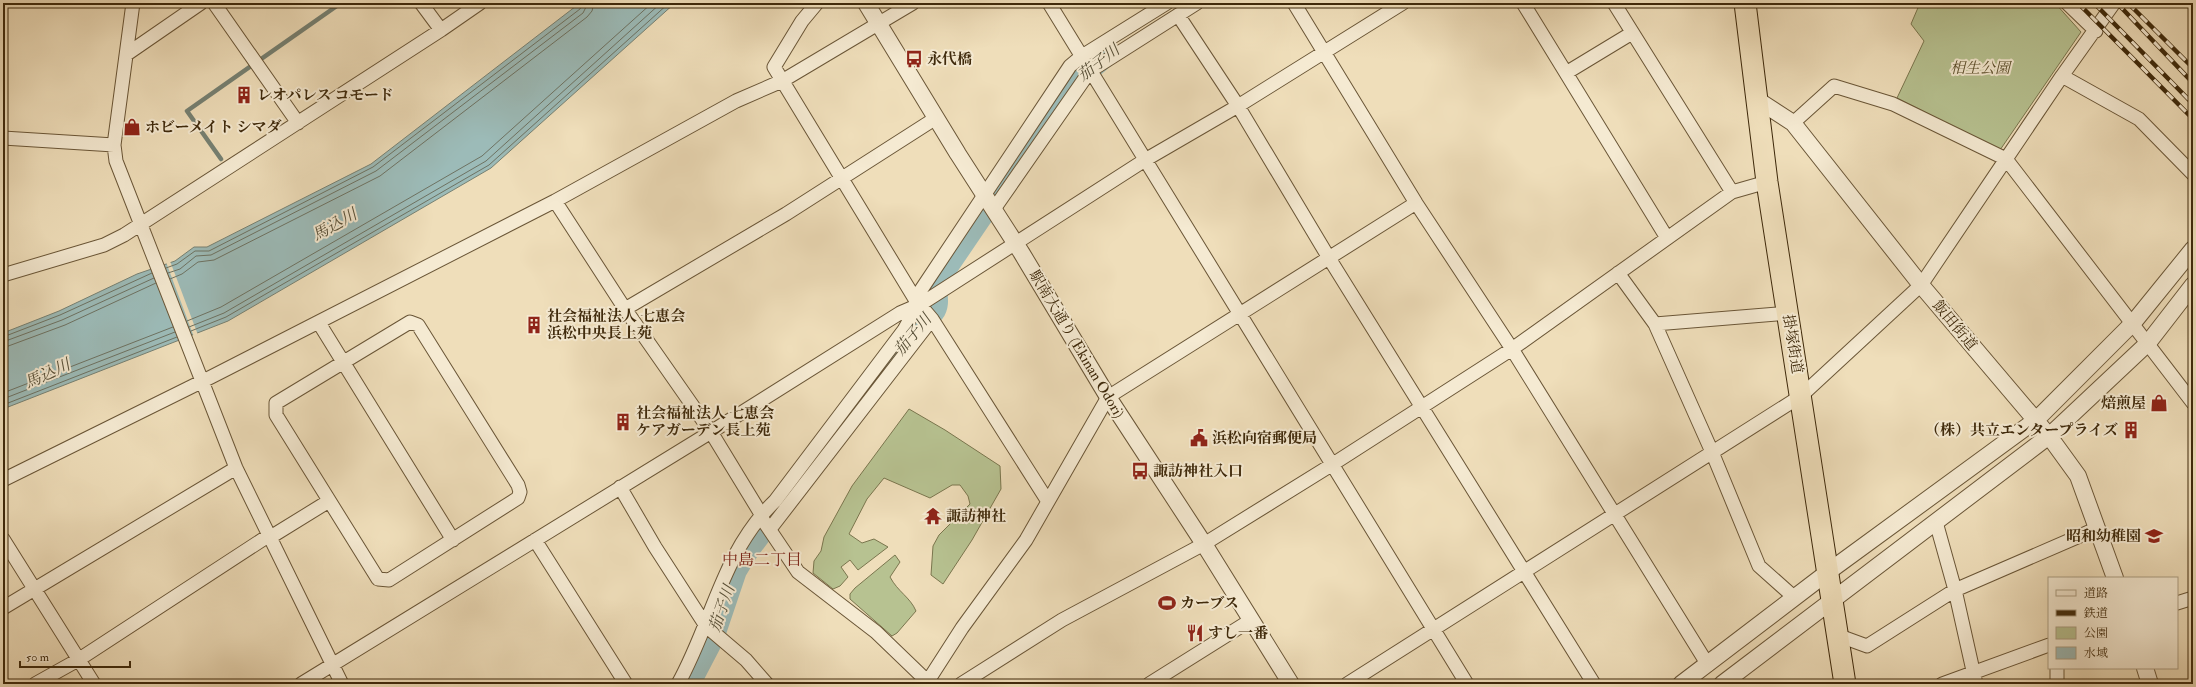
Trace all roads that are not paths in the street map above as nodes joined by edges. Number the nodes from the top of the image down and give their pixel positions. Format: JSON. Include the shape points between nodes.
{"nodes":[{"id":1,"x":133,"y":3,"type":"edge"},
{"id":2,"x":201,"y":3,"type":"edge"},
{"id":3,"x":214,"y":3,"type":"edge"},
{"id":4,"x":421,"y":3,"type":"edge"},
{"id":5,"x":480,"y":3,"type":"edge"},
{"id":6,"x":817,"y":3,"type":"edge"},
{"id":7,"x":866,"y":3,"type":"edge"},
{"id":8,"x":913,"y":3,"type":"edge"},
{"id":9,"x":1049,"y":3,"type":"edge"},
{"id":10,"x":1167,"y":3,"type":"edge"},
{"id":11,"x":1196,"y":3,"type":"edge"},
{"id":12,"x":1294,"y":3,"type":"edge"},
{"id":13,"x":1403,"y":3,"type":"edge"},
{"id":14,"x":1523,"y":3,"type":"edge"},
{"id":15,"x":1614,"y":3,"type":"edge"},
{"id":16,"x":1745,"y":3,"type":"edge"},
{"id":17,"x":2067,"y":3,"type":"edge"},
{"id":18,"x":2114,"y":3,"type":"edge"},
{"id":19,"x":1178,"y":14,"type":"junction"},
{"id":20,"x":879,"y":24,"type":"junction"},
{"id":21,"x":441,"y":30,"type":"junction"},
{"id":22,"x":2096,"y":31,"type":"junction"},
{"id":23,"x":1632,"y":33,"type":"junction"},
{"id":24,"x":1325,"y":53,"type":"junction"},
{"id":25,"x":127,"y":54,"type":"junction"},
{"id":26,"x":1082,"y":56,"type":"junction"},
{"id":27,"x":1090,"y":71,"type":"junction"},
{"id":28,"x":1566,"y":73,"type":"junction"},
{"id":29,"x":2062,"y":76,"type":"junction"},
{"id":30,"x":782,"y":81,"type":"junction"},
{"id":31,"x":1756,"y":99,"type":"junction"},
{"id":32,"x":1238,"y":106,"type":"junction"},
{"id":33,"x":936,"y":118,"type":"junction"},
{"id":34,"x":298,"y":123,"type":"junction"},
{"id":35,"x":1793,"y":124,"type":"junction"},
{"id":36,"x":3,"y":138,"type":"edge"},
{"id":37,"x":114,"y":145,"type":"junction"},
{"id":38,"x":2006,"y":159,"type":"junction"},
{"id":39,"x":1145,"y":160,"type":"junction"},
{"id":40,"x":2193,"y":174,"type":"edge"},
{"id":41,"x":840,"y":179,"type":"junction"},
{"id":42,"x":1767,"y":182,"type":"junction"},
{"id":43,"x":1732,"y":192,"type":"junction"},
{"id":44,"x":555,"y":201,"type":"junction"},
{"id":45,"x":989,"y":202,"type":"junction"},
{"id":46,"x":1416,"y":203,"type":"junction"},
{"id":47,"x":141,"y":225,"type":"junction"},
{"id":48,"x":1667,"y":238,"type":"junction"},
{"id":49,"x":1016,"y":243,"type":"junction"},
{"id":50,"x":2193,"y":249,"type":"edge"},
{"id":51,"x":1329,"y":258,"type":"junction"},
{"id":52,"x":1618,"y":273,"type":"junction"},
{"id":53,"x":3,"y":275,"type":"edge"},
{"id":54,"x":1921,"y":285,"type":"junction"},
{"id":55,"x":2193,"y":285,"type":"edge"},
{"id":56,"x":926,"y":305,"type":"junction"},
{"id":57,"x":625,"y":309,"type":"junction"},
{"id":58,"x":1240,"y":314,"type":"junction"},
{"id":59,"x":1788,"y":314,"type":"junction"},
{"id":60,"x":319,"y":323,"type":"junction"},
{"id":61,"x":2133,"y":323,"type":"junction"},
{"id":62,"x":1654,"y":324,"type":"junction"},
{"id":63,"x":2148,"y":343,"type":"junction"},
{"id":64,"x":1512,"y":349,"type":"junction"},
{"id":65,"x":342,"y":362,"type":"junction"},
{"id":66,"x":199,"y":377,"type":"junction"},
{"id":67,"x":1801,"y":396,"type":"junction"},
{"id":68,"x":1108,"y":397,"type":"junction"},
{"id":69,"x":2193,"y":402,"type":"edge"},
{"id":70,"x":1422,"y":406,"type":"junction"},
{"id":71,"x":2036,"y":420,"type":"junction"},
{"id":72,"x":711,"y":432,"type":"junction"},
{"id":73,"x":2049,"y":436,"type":"junction"},
{"id":74,"x":1712,"y":452,"type":"junction"},
{"id":75,"x":1333,"y":464,"type":"junction"},
{"id":76,"x":236,"y":468,"type":"junction"},
{"id":77,"x":3,"y":480,"type":"edge"},
{"id":78,"x":620,"y":487,"type":"junction"},
{"id":79,"x":1047,"y":500,"type":"junction"},
{"id":80,"x":329,"y":501,"type":"junction"},
{"id":81,"x":1613,"y":514,"type":"junction"},
{"id":82,"x":766,"y":522,"type":"junction"},
{"id":83,"x":1936,"y":522,"type":"junction"},
{"id":84,"x":2098,"y":528,"type":"junction"},
{"id":85,"x":269,"y":537,"type":"junction"},
{"id":86,"x":3,"y":539,"type":"edge"},
{"id":87,"x":453,"y":540,"type":"junction"},
{"id":88,"x":535,"y":540,"type":"junction"},
{"id":89,"x":1204,"y":544,"type":"junction"},
{"id":90,"x":1523,"y":572,"type":"junction"},
{"id":91,"x":1828,"y":572,"type":"junction"},
{"id":92,"x":2115,"y":577,"type":"edge"},
{"id":93,"x":33,"y":588,"type":"junction"},
{"id":94,"x":1955,"y":590,"type":"junction"},
{"id":95,"x":1794,"y":598,"type":"junction"},
{"id":96,"x":2193,"y":598,"type":"edge"},
{"id":97,"x":1832,"y":602,"type":"junction"},
{"id":98,"x":2178,"y":603,"type":"edge"},
{"id":99,"x":3,"y":608,"type":"edge"},
{"id":100,"x":1251,"y":620,"type":"junction"},
{"id":101,"x":1434,"y":629,"type":"junction"},
{"id":102,"x":710,"y":630,"type":"junction"},
{"id":103,"x":1837,"y":635,"type":"junction"},
{"id":104,"x":2048,"y":645,"type":"edge"},
{"id":105,"x":78,"y":660,"type":"junction"},
{"id":106,"x":332,"y":664,"type":"junction"},
{"id":107,"x":1708,"y":665,"type":"junction"},
{"id":108,"x":2057,"y":669,"type":"edge"},
{"id":109,"x":2145,"y":669,"type":"edge"},
{"id":110,"x":1974,"y":671,"type":"junction"},
{"id":111,"x":928,"y":683,"type":"edge"},
{"id":112,"x":35,"y":684,"type":"edge"},
{"id":113,"x":94,"y":684,"type":"edge"},
{"id":114,"x":301,"y":684,"type":"edge"},
{"id":115,"x":342,"y":684,"type":"edge"},
{"id":116,"x":626,"y":684,"type":"edge"},
{"id":117,"x":678,"y":684,"type":"edge"},
{"id":118,"x":768,"y":684,"type":"edge"},
{"id":119,"x":961,"y":684,"type":"edge"},
{"id":120,"x":1149,"y":684,"type":"edge"},
{"id":121,"x":1291,"y":684,"type":"edge"},
{"id":122,"x":1347,"y":684,"type":"edge"},
{"id":123,"x":1467,"y":684,"type":"edge"},
{"id":124,"x":1594,"y":684,"type":"edge"},
{"id":125,"x":1681,"y":684,"type":"edge"},
{"id":126,"x":1722,"y":684,"type":"edge"},
{"id":127,"x":1845,"y":684,"type":"edge"},
{"id":128,"x":1942,"y":684,"type":"edge"},
{"id":129,"x":1976,"y":684,"type":"edge"},
{"id":130,"x":2058,"y":684,"type":"edge"},
{"id":131,"x":2150,"y":684,"type":"edge"}],
"edges":[{"from":1,"to":25,"type":"street"},
{"from":2,"to":25,"type":"street"},
{"from":3,"to":34,"type":"street"},
{"from":4,"to":21,"type":"street"},
{"from":5,"to":21,"type":"street"},
{"from":6,"to":30,"type":"street","via":[[802,21],[774,67]]},
{"from":7,"to":20,"type":"street","name":"駅南大通り (Ekinan Odori)"},
{"from":8,"to":20,"type":"street"},
{"from":9,"to":26,"type":"street"},
{"from":10,"to":26,"type":"street"},
{"from":11,"to":19,"type":"street"},
{"from":12,"to":24,"type":"street"},
{"from":13,"to":24,"type":"street"},
{"from":14,"to":28,"type":"street"},
{"from":15,"to":23,"type":"street"},
{"from":16,"to":31,"type":"highway","name":"掛塚街道"},
{"from":17,"to":22,"type":"street"},
{"from":18,"to":22,"type":"street"},
{"from":19,"to":27,"type":"street"},
{"from":19,"to":32,"type":"street"},
{"from":20,"to":30,"type":"street"},
{"from":20,"to":33,"type":"street","name":"駅南大通り (Ekinan Odori)"},
{"from":21,"to":34,"type":"street"},
{"from":22,"to":29,"type":"street"},
{"from":23,"to":28,"type":"street"},
{"from":23,"to":43,"type":"street"},
{"from":24,"to":32,"type":"street"},
{"from":24,"to":46,"type":"street"},
{"from":25,"to":37,"type":"street"},
{"from":26,"to":27,"type":"street"},
{"from":26,"to":45,"type":"street","via":[[1070,66]]},
{"from":27,"to":39,"type":"street"},
{"from":27,"to":45,"type":"street"},
{"from":28,"to":48,"type":"street"},
{"from":29,"to":38,"type":"street"},
{"from":29,"to":40,"type":"street","via":[[2139,119]]},
{"from":30,"to":41,"type":"street"},
{"from":30,"to":44,"type":"street","via":[[736,101]]},
{"from":31,"to":35,"type":"street","name":"飯田街道"},
{"from":31,"to":42,"type":"highway","name":"掛塚街道"},
{"from":32,"to":39,"type":"street"},
{"from":32,"to":51,"type":"street"},
{"from":33,"to":41,"type":"street"},
{"from":33,"to":45,"type":"street","name":"駅南大通り (Ekinan Odori)"},
{"from":34,"to":47,"type":"street"},
{"from":35,"to":38,"type":"street","via":[[1834,86],[1893,104]]},
{"from":35,"to":54,"type":"street","name":"飯田街道"},
{"from":36,"to":37,"type":"street"},
{"from":37,"to":47,"type":"street","via":[[116,161]]},
{"from":38,"to":54,"type":"street"},
{"from":38,"to":61,"type":"street"},
{"from":39,"to":49,"type":"street"},
{"from":39,"to":58,"type":"street"},
{"from":41,"to":56,"type":"street"},
{"from":41,"to":57,"type":"street","via":[[786,214]]},
{"from":42,"to":43,"type":"street"},
{"from":42,"to":59,"type":"highway","name":"掛塚街道"},
{"from":43,"to":48,"type":"street"},
{"from":44,"to":57,"type":"street"},
{"from":44,"to":60,"type":"street"},
{"from":45,"to":49,"type":"street","name":"駅南大通り (Ekinan Odori)"},
{"from":45,"to":56,"type":"street"},
{"from":46,"to":51,"type":"street"},
{"from":46,"to":64,"type":"street"},
{"from":47,"to":53,"type":"street","via":[[104,245]]},
{"from":47,"to":66,"type":"street"},
{"from":48,"to":52,"type":"street"},
{"from":49,"to":56,"type":"street"},
{"from":49,"to":68,"type":"street","name":"駅南大通り (Ekinan Odori)"},
{"from":50,"to":61,"type":"street"},
{"from":51,"to":58,"type":"street"},
{"from":51,"to":70,"type":"street"},
{"from":52,"to":62,"type":"street"},
{"from":52,"to":64,"type":"street"},
{"from":54,"to":67,"type":"street"},
{"from":54,"to":71,"type":"street","name":"飯田街道"},
{"from":55,"to":63,"type":"street"},
{"from":56,"to":72,"type":"street","via":[[900,313]]},
{"from":56,"to":79,"type":"street"},
{"from":56,"to":82,"type":"street"},
{"from":56,"to":82,"type":"street","via":[[904,330],[775,501]]},
{"from":57,"to":72,"type":"street"},
{"from":58,"to":68,"type":"street"},
{"from":58,"to":75,"type":"street"},
{"from":59,"to":62,"type":"street"},
{"from":59,"to":67,"type":"highway","name":"掛塚街道"},
{"from":60,"to":65,"type":"street"},
{"from":60,"to":66,"type":"street"},
{"from":61,"to":63,"type":"street"},
{"from":61,"to":71,"type":"street"},
{"from":62,"to":74,"type":"street"},
{"from":63,"to":69,"type":"street"},
{"from":63,"to":73,"type":"street"},
{"from":64,"to":70,"type":"street"},
{"from":64,"to":81,"type":"street"},
{"from":65,"to":80,"type":"street","via":[[276,403],[275,409],[276,415]]},
{"from":65,"to":87,"type":"street"},
{"from":65,"to":87,"type":"street","via":[[404,324],[410,322],[418,325],[518,485],[518,498]]},
{"from":66,"to":76,"type":"street"},
{"from":66,"to":77,"type":"street"},
{"from":67,"to":74,"type":"street"},
{"from":67,"to":91,"type":"highway","name":"掛塚街道"},
{"from":68,"to":79,"type":"street"},
{"from":68,"to":89,"type":"street","name":"駅南大通り (Ekinan Odori)"},
{"from":70,"to":75,"type":"street"},
{"from":70,"to":90,"type":"street"},
{"from":71,"to":73,"type":"street","name":"飯田街道"},
{"from":71,"to":91,"type":"street"},
{"from":72,"to":78,"type":"street"},
{"from":72,"to":82,"type":"street"},
{"from":73,"to":83,"type":"street"},
{"from":73,"to":84,"type":"street","name":"飯田街道","via":[[2078,476]]},
{"from":74,"to":81,"type":"street"},
{"from":74,"to":95,"type":"street","via":[[1759,566]]},
{"from":75,"to":89,"type":"street"},
{"from":75,"to":101,"type":"street"},
{"from":76,"to":85,"type":"street"},
{"from":76,"to":93,"type":"street"},
{"from":78,"to":88,"type":"street"},
{"from":78,"to":102,"type":"street","via":[[655,547]]},
{"from":79,"to":111,"type":"street","via":[[1026,540],[962,628]]},
{"from":80,"to":85,"type":"street"},
{"from":80,"to":87,"type":"street","via":[[378,579],[389,580]]},
{"from":81,"to":90,"type":"street"},
{"from":81,"to":107,"type":"street"},
{"from":82,"to":102,"type":"street","via":[[728,566]]},
{"from":82,"to":111,"type":"street","via":[[798,572],[876,632]]},
{"from":83,"to":94,"type":"street"},
{"from":83,"to":97,"type":"street"},
{"from":84,"to":92,"type":"street","name":"飯田街道"},
{"from":84,"to":94,"type":"street"},
{"from":85,"to":105,"type":"street"},
{"from":85,"to":106,"type":"street"},
{"from":86,"to":93,"type":"street"},
{"from":88,"to":106,"type":"street"},
{"from":88,"to":116,"type":"street"},
{"from":89,"to":100,"type":"street","name":"駅南大通り (Ekinan Odori)"},
{"from":89,"to":119,"type":"street","via":[[1062,620]]},
{"from":90,"to":101,"type":"street"},
{"from":90,"to":124,"type":"street"},
{"from":91,"to":95,"type":"street"},
{"from":91,"to":97,"type":"highway","name":"掛塚街道"},
{"from":93,"to":99,"type":"street"},
{"from":93,"to":105,"type":"street"},
{"from":94,"to":103,"type":"street","via":[[1867,646]]},
{"from":94,"to":110,"type":"street"},
{"from":95,"to":107,"type":"street"},
{"from":96,"to":98,"type":"street"},
{"from":97,"to":103,"type":"highway","name":"掛塚街道"},
{"from":97,"to":126,"type":"street"},
{"from":100,"to":120,"type":"street"},
{"from":100,"to":121,"type":"street","name":"駅南大通り (Ekinan Odori)"},
{"from":101,"to":122,"type":"street"},
{"from":101,"to":123,"type":"street"},
{"from":102,"to":117,"type":"street"},
{"from":102,"to":118,"type":"street","via":[[746,660]]},
{"from":103,"to":127,"type":"highway","name":"掛塚街道"},
{"from":104,"to":110,"type":"street"},
{"from":105,"to":112,"type":"street"},
{"from":105,"to":113,"type":"street"},
{"from":106,"to":114,"type":"street"},
{"from":106,"to":115,"type":"street"},
{"from":107,"to":125,"type":"street"},
{"from":108,"to":130,"type":"street"},
{"from":109,"to":131,"type":"street"},
{"from":110,"to":128,"type":"street"},
{"from":110,"to":129,"type":"street"}]}
